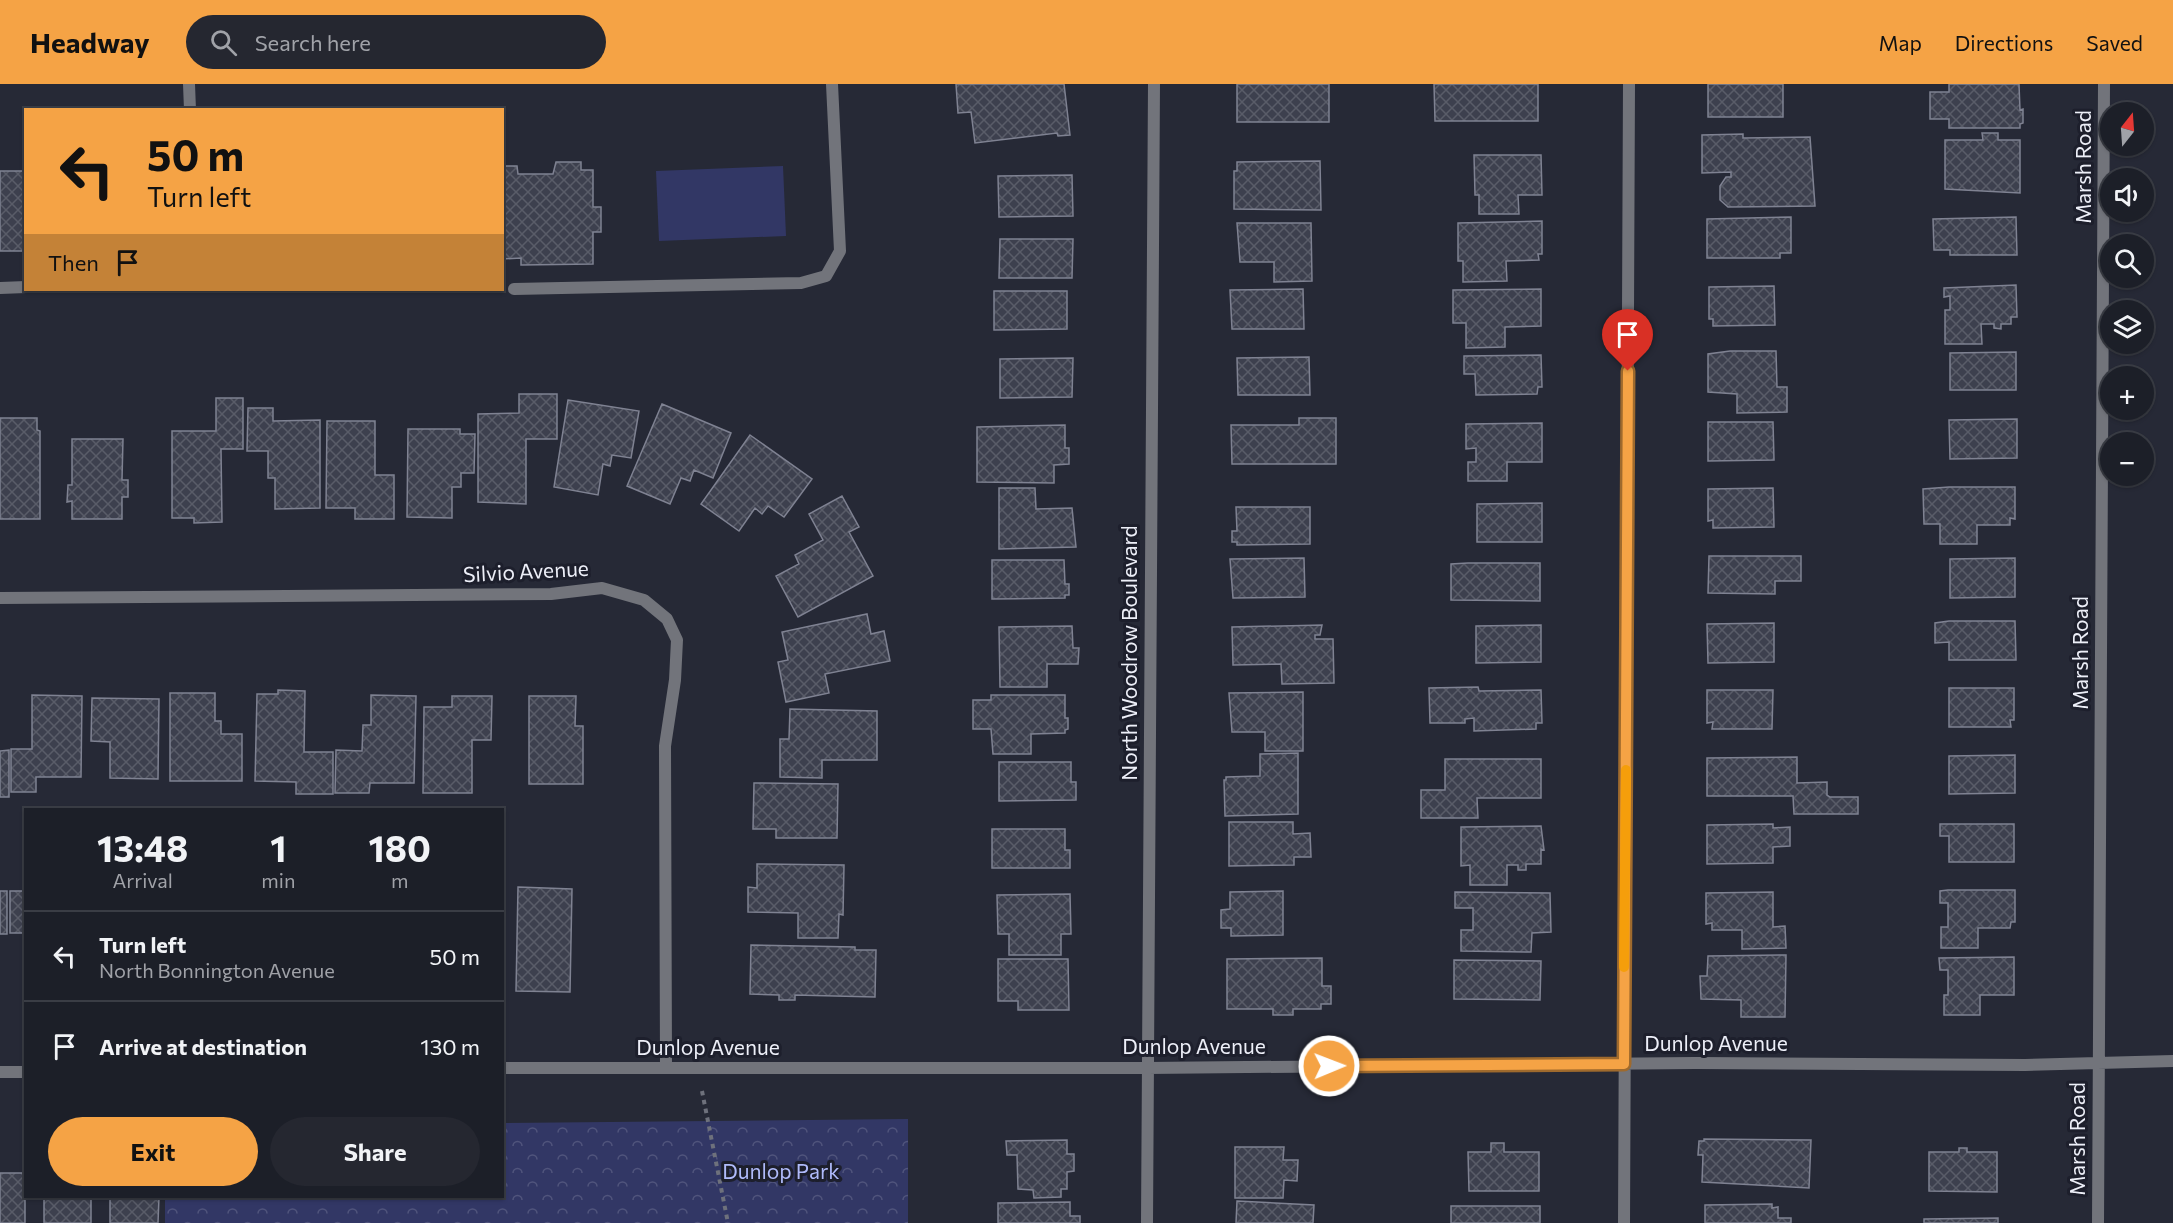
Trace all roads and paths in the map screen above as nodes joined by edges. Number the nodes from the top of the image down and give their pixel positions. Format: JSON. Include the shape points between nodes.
{"nodes":[{"id":1,"x":189,"y":84,"type":"edge"},
{"id":2,"x":832,"y":84,"type":"edge"},
{"id":3,"x":1154,"y":84,"type":"edge"},
{"id":4,"x":1629,"y":84,"type":"edge"},
{"id":5,"x":2104,"y":84,"type":"edge"},
{"id":6,"x":190,"y":108,"type":"edge"},
{"id":7,"x":24,"y":287,"type":"edge"},
{"id":8,"x":0,"y":288,"type":"edge"},
{"id":9,"x":514,"y":289,"type":"dead end"},
{"id":10,"x":0,"y":598,"type":"edge"},
{"id":11,"x":2173,"y":1061,"type":"edge"},
{"id":12,"x":1624,"y":1064,"type":"junction"},
{"id":13,"x":2098,"y":1064,"type":"junction"},
{"id":14,"x":666,"y":1067,"type":"junction"},
{"id":15,"x":504,"y":1068,"type":"edge"},
{"id":16,"x":698,"y":1068,"type":"junction"},
{"id":17,"x":1147,"y":1068,"type":"junction"},
{"id":18,"x":0,"y":1072,"type":"edge"},
{"id":19,"x":24,"y":1072,"type":"edge"},
{"id":20,"x":728,"y":1223,"type":"edge"},
{"id":21,"x":1147,"y":1223,"type":"edge"},
{"id":22,"x":1624,"y":1223,"type":"edge"},
{"id":23,"x":2097,"y":1223,"type":"edge"}],
"edges":[{"from":1,"to":6,"type":"street"},
{"from":2,"to":9,"type":"street","via":[[840,251],[826,276],[801,283]]},
{"from":3,"to":17,"type":"street","name":"North Woodrow Boulevard"},
{"from":4,"to":12,"type":"street"},
{"from":5,"to":13,"type":"street","name":"Marsh Road"},
{"from":7,"to":8,"type":"street"},
{"from":10,"to":14,"type":"street","name":"Silvio Avenue","via":[[551,594],[602,588],[644,600],[667,619],[677,640],[665,746]]},
{"from":11,"to":13,"type":"street","name":"Dunlop Avenue"},
{"from":12,"to":13,"type":"street","name":"Dunlop Avenue"},
{"from":12,"to":17,"type":"street","name":"Dunlop Avenue"},
{"from":12,"to":22,"type":"street"},
{"from":13,"to":23,"type":"street","name":"Marsh Road"},
{"from":14,"to":15,"type":"street","name":"Dunlop Avenue"},
{"from":14,"to":16,"type":"street","name":"Dunlop Avenue"},
{"from":16,"to":17,"type":"street","name":"Dunlop Avenue"},
{"from":16,"to":20,"type":"path"},
{"from":17,"to":21,"type":"street","name":"North Woodrow Boulevard"},
{"from":18,"to":19,"type":"street"}]}
